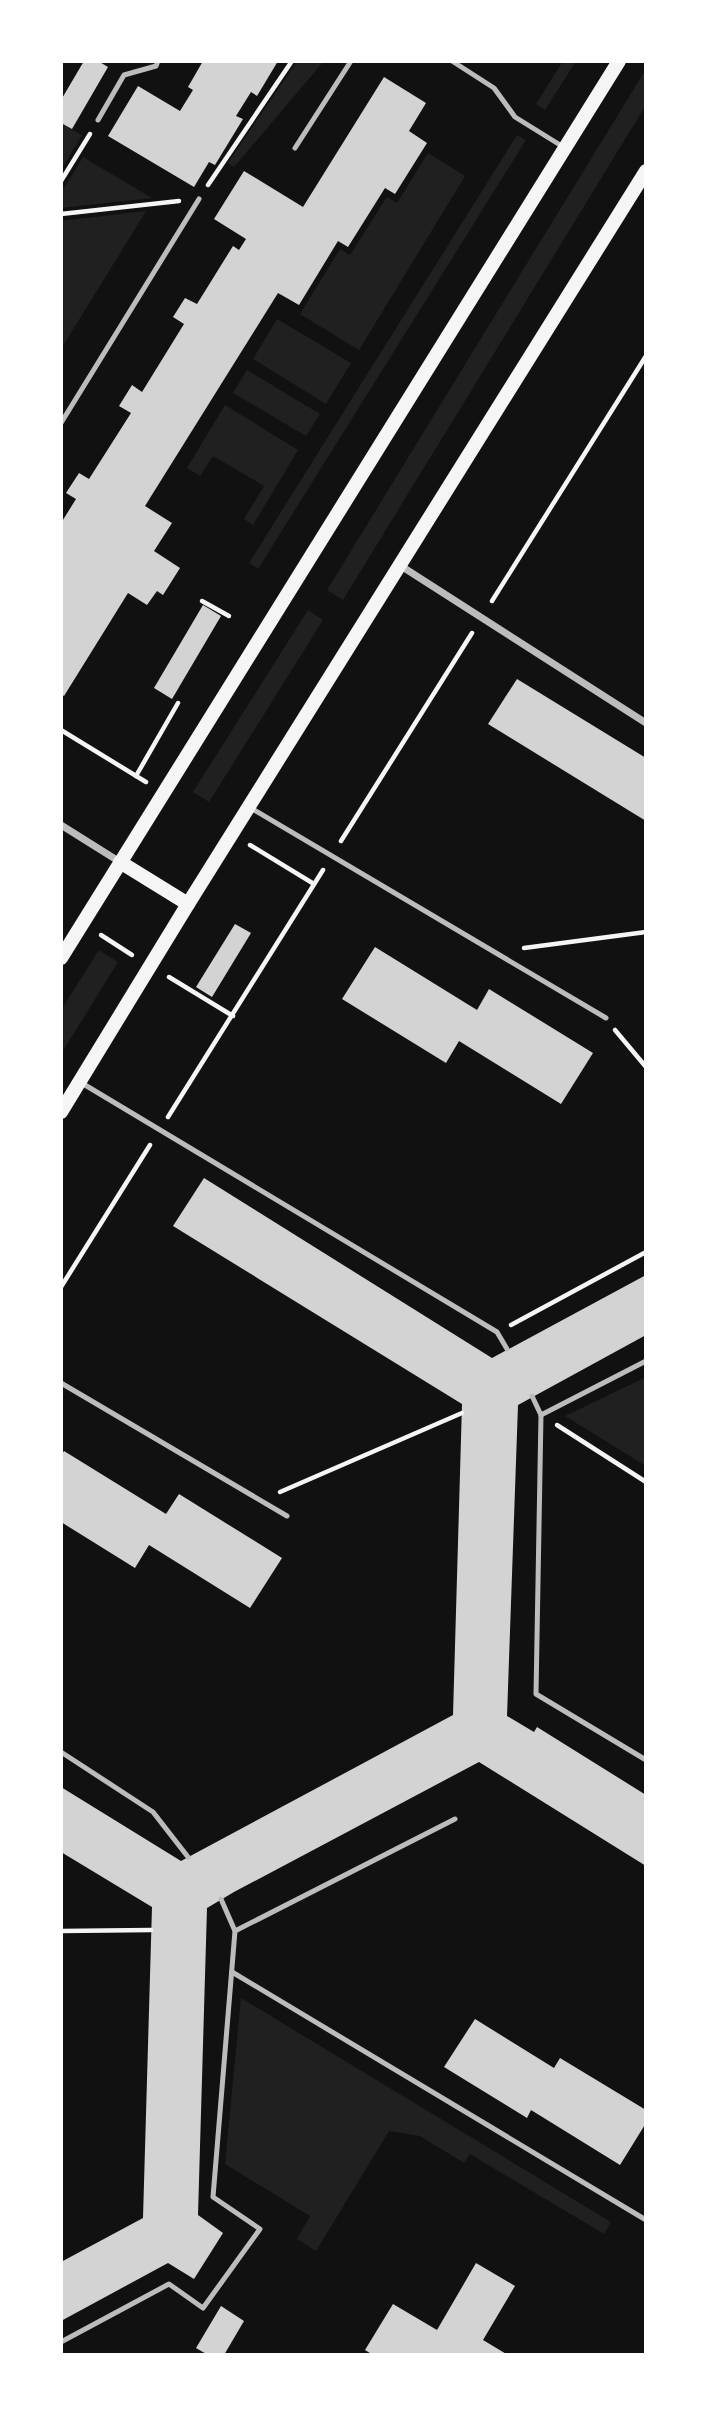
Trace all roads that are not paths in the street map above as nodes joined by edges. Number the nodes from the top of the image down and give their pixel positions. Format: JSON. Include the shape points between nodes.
{"nodes":[{"id":1,"x":158,"y":61,"type":"edge"},
{"id":2,"x":351,"y":61,"type":"edge"},
{"id":3,"x":452,"y":61,"type":"edge"},
{"id":4,"x":619,"y":61,"type":"edge"},
{"id":5,"x":98,"y":120,"type":"road end"},
{"id":6,"x":295,"y":148,"type":"dead end"},
{"id":7,"x":565,"y":148,"type":"junction"},
{"id":8,"x":646,"y":171,"type":"edge"},
{"id":9,"x":199,"y":199,"type":"road end"},
{"id":10,"x":61,"y":423,"type":"edge"},
{"id":11,"x":401,"y":565,"type":"junction"},
{"id":12,"x":646,"y":723,"type":"edge"},
{"id":13,"x":249,"y":807,"type":"junction"},
{"id":14,"x":61,"y":825,"type":"edge"},
{"id":15,"x":120,"y":862,"type":"junction"},
{"id":16,"x":188,"y":904,"type":"junction"},
{"id":17,"x":61,"y":958,"type":"edge"},
{"id":18,"x":606,"y":1018,"type":"road end"},
{"id":19,"x":80,"y":1082,"type":"junction"},
{"id":20,"x":61,"y":1112,"type":"edge"},
{"id":21,"x":506,"y":1349,"type":"dead end"},
{"id":22,"x":646,"y":1361,"type":"edge"},
{"id":23,"x":61,"y":1382,"type":"edge"},
{"id":24,"x":532,"y":1396,"type":"dead end"},
{"id":25,"x":541,"y":1415,"type":"junction"},
{"id":26,"x":286,"y":1516,"type":"dead end"},
{"id":27,"x":61,"y":1752,"type":"edge"},
{"id":28,"x":646,"y":1760,"type":"edge"},
{"id":29,"x":455,"y":1819,"type":"dead end"},
{"id":30,"x":188,"y":1857,"type":"dead end"},
{"id":31,"x":221,"y":1899,"type":"dead end"},
{"id":32,"x":235,"y":1931,"type":"junction"},
{"id":33,"x":232,"y":1972,"type":"junction"},
{"id":34,"x":646,"y":2220,"type":"edge"},
{"id":35,"x":61,"y":2342,"type":"edge"}],
"edges":[{"from":1,"to":5,"type":"lane","via":[[156,66],[124,75]]},
{"from":2,"to":6,"type":"lane"},
{"from":3,"to":7,"type":"lane","via":[[494,88],[515,117]]},
{"from":4,"to":7,"type":"main road"},
{"from":7,"to":15,"type":"main road"},
{"from":8,"to":11,"type":"main road"},
{"from":9,"to":10,"type":"lane"},
{"from":11,"to":12,"type":"street"},
{"from":11,"to":13,"type":"main road"},
{"from":13,"to":16,"type":"main road"},
{"from":13,"to":18,"type":"lane"},
{"from":14,"to":15,"type":"street"},
{"from":15,"to":16,"type":"main road"},
{"from":15,"to":17,"type":"main road"},
{"from":16,"to":19,"type":"main road"},
{"from":19,"to":20,"type":"main road"},
{"from":19,"to":21,"type":"lane","via":[[498,1332]]},
{"from":22,"to":25,"type":"lane"},
{"from":23,"to":26,"type":"lane"},
{"from":24,"to":25,"type":"lane"},
{"from":25,"to":28,"type":"lane","via":[[536,1694]]},
{"from":27,"to":30,"type":"lane","via":[[153,1812]]},
{"from":29,"to":32,"type":"lane"},
{"from":31,"to":32,"type":"lane"},
{"from":32,"to":33,"type":"lane"},
{"from":33,"to":34,"type":"lane"},
{"from":33,"to":35,"type":"lane","via":[[214,2197],[260,2229],[203,2308],[169,2284]]}]}
